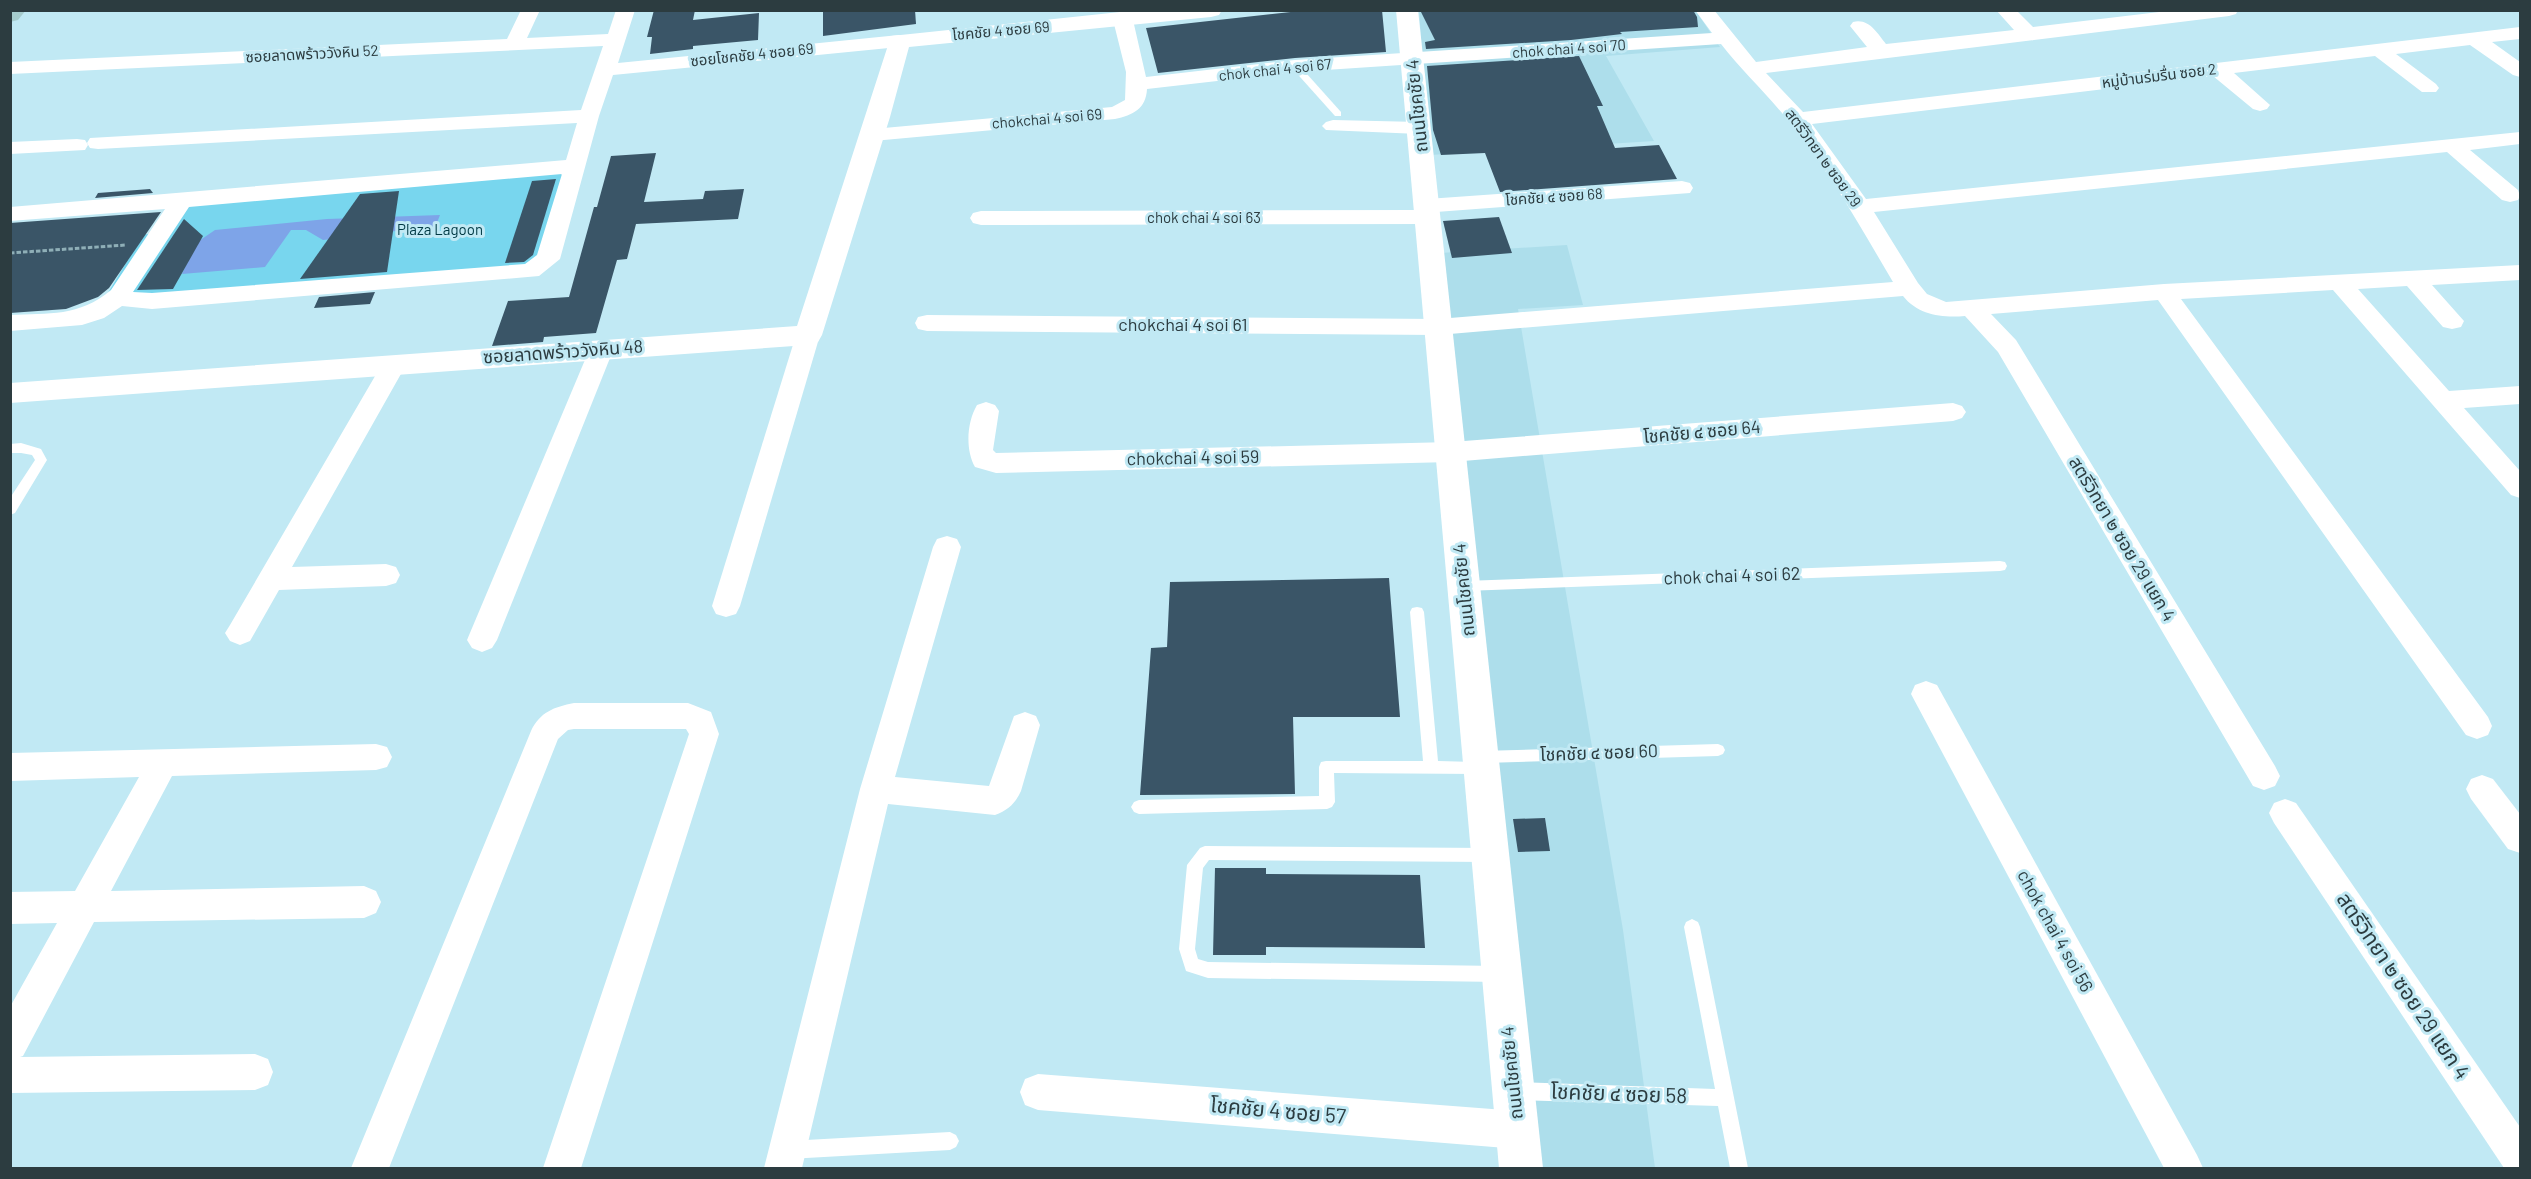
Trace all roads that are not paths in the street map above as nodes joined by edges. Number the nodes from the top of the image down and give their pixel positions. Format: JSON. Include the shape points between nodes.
{"nodes":[{"id":1,"x":15,"y":10,"type":"edge"},
{"id":2,"x":531,"y":10,"type":"edge"},
{"id":3,"x":626,"y":10,"type":"edge"},
{"id":4,"x":1211,"y":10,"type":"edge"},
{"id":5,"x":1407,"y":10,"type":"edge"},
{"id":6,"x":1704,"y":10,"type":"edge"},
{"id":7,"x":2005,"y":10,"type":"edge"},
{"id":8,"x":2229,"y":10,"type":"edge"},
{"id":9,"x":10,"y":15,"type":"edge"},
{"id":10,"x":1123,"y":20,"type":"junction"},
{"id":11,"x":1860,"y":26,"type":"dead end"},
{"id":12,"x":2520,"y":33,"type":"edge"},
{"id":13,"x":2030,"y":35,"type":"junction"},
{"id":14,"x":1725,"y":38,"type":"junction"},
{"id":15,"x":2474,"y":39,"type":"junction"},
{"id":16,"x":614,"y":40,"type":"junction"},
{"id":17,"x":899,"y":41,"type":"junction"},
{"id":18,"x":514,"y":45,"type":"junction"},
{"id":19,"x":2379,"y":50,"type":"junction"},
{"id":20,"x":1881,"y":51,"type":"junction"},
{"id":21,"x":1412,"y":59,"type":"junction"},
{"id":22,"x":1295,"y":66,"type":"junction"},
{"id":23,"x":10,"y":68,"type":"edge"},
{"id":24,"x":1751,"y":69,"type":"junction"},
{"id":25,"x":2217,"y":69,"type":"junction"},
{"id":26,"x":605,"y":70,"type":"junction"},
{"id":27,"x":2520,"y":72,"type":"edge"},
{"id":28,"x":1137,"y":84,"type":"junction"},
{"id":29,"x":2429,"y":88,"type":"dead end"},
{"id":30,"x":2260,"y":105,"type":"dead end"},
{"id":31,"x":589,"y":116,"type":"junction"},
{"id":32,"x":1798,"y":119,"type":"junction"},
{"id":33,"x":1336,"y":120,"type":"joint"},
{"id":34,"x":1419,"y":128,"type":"junction"},
{"id":35,"x":873,"y":135,"type":"junction"},
{"id":36,"x":2520,"y":138,"type":"edge"},
{"id":37,"x":2451,"y":144,"type":"junction"},
{"id":38,"x":10,"y":148,"type":"edge"},
{"id":39,"x":575,"y":166,"type":"junction"},
{"id":40,"x":1682,"y":188,"type":"dead end"},
{"id":41,"x":2510,"y":195,"type":"dead end"},
{"id":42,"x":182,"y":201,"type":"junction"},
{"id":43,"x":1860,"y":207,"type":"junction"},
{"id":44,"x":1427,"y":212,"type":"junction"},
{"id":45,"x":10,"y":214,"type":"edge"},
{"id":46,"x":981,"y":218,"type":"dead end"},
{"id":47,"x":2520,"y":272,"type":"edge"},
{"id":48,"x":2414,"y":279,"type":"junction"},
{"id":49,"x":2339,"y":282,"type":"junction"},
{"id":50,"x":1909,"y":288,"type":"junction"},
{"id":51,"x":2164,"y":292,"type":"junction"},
{"id":52,"x":118,"y":296,"type":"junction"},
{"id":53,"x":1972,"y":309,"type":"junction"},
{"id":54,"x":2452,"y":321,"type":"dead end"},
{"id":55,"x":10,"y":323,"type":"edge"},
{"id":56,"x":927,"y":323,"type":"dead end"},
{"id":57,"x":1438,"y":327,"type":"junction"},
{"id":58,"x":808,"y":335,"type":"junction"},
{"id":59,"x":603,"y":348,"type":"junction"},
{"id":60,"x":394,"y":365,"type":"junction"},
{"id":61,"x":10,"y":393,"type":"edge"},
{"id":62,"x":2520,"y":395,"type":"edge"},
{"id":63,"x":2443,"y":400,"type":"junction"},
{"id":64,"x":986,"y":411,"type":"dead end"},
{"id":65,"x":1953,"y":412,"type":"dead end"},
{"id":66,"x":10,"y":449,"type":"edge"},
{"id":67,"x":1451,"y":452,"type":"junction"},
{"id":68,"x":2520,"y":488,"type":"edge"},
{"id":69,"x":10,"y":510,"type":"edge"},
{"id":70,"x":947,"y":548,"type":"dead end"},
{"id":71,"x":2000,"y":566,"type":"dead end"},
{"id":72,"x":386,"y":575,"type":"dead end"},
{"id":73,"x":271,"y":579,"type":"junction"},
{"id":74,"x":1464,"y":586,"type":"junction"},
{"id":75,"x":726,"y":606,"type":"dead end"},
{"id":76,"x":1417,"y":612,"type":"dead end"},
{"id":77,"x":240,"y":633,"type":"dead end"},
{"id":78,"x":482,"y":640,"type":"dead end"},
{"id":79,"x":1926,"y":694,"type":"dead end"},
{"id":80,"x":1025,"y":725,"type":"dead end"},
{"id":81,"x":2477,"y":726,"type":"dead end"},
{"id":82,"x":1718,"y":750,"type":"dead end"},
{"id":83,"x":376,"y":757,"type":"dead end"},
{"id":84,"x":164,"y":761,"type":"junction"},
{"id":85,"x":1481,"y":762,"type":"junction"},
{"id":86,"x":10,"y":767,"type":"edge"},
{"id":87,"x":1431,"y":767,"type":"junction"},
{"id":88,"x":2264,"y":776,"type":"dead end"},
{"id":89,"x":876,"y":789,"type":"junction"},
{"id":90,"x":2481,"y":789,"type":"dead end"},
{"id":91,"x":1138,"y":807,"type":"dead end"},
{"id":92,"x":2285,"y":813,"type":"dead end"},
{"id":93,"x":2520,"y":839,"type":"edge"},
{"id":94,"x":1490,"y":855,"type":"junction"},
{"id":95,"x":364,"y":902,"type":"dead end"},
{"id":96,"x":86,"y":906,"type":"junction"},
{"id":97,"x":10,"y":908,"type":"edge"},
{"id":98,"x":1692,"y":927,"type":"dead end"},
{"id":99,"x":1502,"y":975,"type":"junction"},
{"id":100,"x":10,"y":1042,"type":"edge"},
{"id":101,"x":255,"y":1072,"type":"dead end"},
{"id":102,"x":10,"y":1075,"type":"edge"},
{"id":103,"x":1513,"y":1091,"type":"junction"},
{"id":104,"x":1038,"y":1092,"type":"dead end"},
{"id":105,"x":1725,"y":1098,"type":"junction"},
{"id":106,"x":1518,"y":1130,"type":"junction"},
{"id":107,"x":951,"y":1141,"type":"dead end"},
{"id":108,"x":2520,"y":1159,"type":"edge"},
{"id":109,"x":785,"y":1160,"type":"edge"},
{"id":110,"x":370,"y":1168,"type":"edge"},
{"id":111,"x":562,"y":1168,"type":"edge"},
{"id":112,"x":1521,"y":1168,"type":"edge"},
{"id":113,"x":1739,"y":1168,"type":"edge"},
{"id":114,"x":2184,"y":1168,"type":"edge"}],
"edges":[{"from":1,"to":9,"type":"main road"},
{"from":2,"to":18,"type":"street"},
{"from":3,"to":16,"type":"street"},
{"from":4,"to":10,"type":"street","name":"โชคชัย 4 ซอย 69"},
{"from":5,"to":21,"type":"street","name":"ถนนโชคชัย 4"},
{"from":6,"to":14,"type":"street","name":"สตรีวิทยา ๒ ซอย 29"},
{"from":7,"to":13,"type":"street"},
{"from":8,"to":13,"type":"street"},
{"from":10,"to":17,"type":"street","name":"โชคชัย 4 ซอย 69"},
{"from":10,"to":28,"type":"street"},
{"from":11,"to":20,"type":"street"},
{"from":12,"to":15,"type":"street","name":"หมู่บ้านร่มรื่น ซอย 2"},
{"from":13,"to":20,"type":"street"},
{"from":14,"to":21,"type":"street","name":"chok chai 4 soi 70"},
{"from":14,"to":24,"type":"street","name":"สตรีวิทยา ๒ ซอย 29"},
{"from":15,"to":19,"type":"street","name":"หมู่บ้านร่มรื่น ซอย 2"},
{"from":15,"to":27,"type":"street"},
{"from":16,"to":18,"type":"street","name":"ซอยลาดพร้าววังหิน 52"},
{"from":16,"to":26,"type":"street"},
{"from":17,"to":26,"type":"street","name":"ซอยโชคชัย 4 ซอย 69"},
{"from":17,"to":35,"type":"street"},
{"from":18,"to":23,"type":"street","name":"ซอยลาดพร้าววังหิน 52"},
{"from":19,"to":25,"type":"street","name":"หมู่บ้านร่มรื่น ซอย 2"},
{"from":19,"to":29,"type":"street"},
{"from":20,"to":24,"type":"street"},
{"from":21,"to":22,"type":"street","name":"chok chai 4 soi 67"},
{"from":21,"to":34,"type":"street","name":"ถนนโชคชัย 4"},
{"from":22,"to":28,"type":"street","name":"chok chai 4 soi 67"},
{"from":22,"to":33,"type":"lane"},
{"from":24,"to":32,"type":"street","name":"สตรีวิทยา ๒ ซอย 29"},
{"from":25,"to":30,"type":"street"},
{"from":25,"to":32,"type":"street","name":"หมู่บ้านร่มรื่น ซอย 2"},
{"from":26,"to":31,"type":"street"},
{"from":28,"to":35,"type":"street","name":"chokchai 4 soi 69","via":[[1136,99],[1129,108],[1115,113]]},
{"from":31,"to":38,"type":"street"},
{"from":31,"to":39,"type":"street"},
{"from":32,"to":43,"type":"street","name":"สตรีวิทยา ๒ ซอย 29"},
{"from":33,"to":34,"type":"street"},
{"from":34,"to":44,"type":"street","name":"ถนนโชคชัย 4"},
{"from":35,"to":58,"type":"street"},
{"from":36,"to":37,"type":"street"},
{"from":37,"to":41,"type":"street"},
{"from":37,"to":43,"type":"street"},
{"from":39,"to":42,"type":"street"},
{"from":39,"to":52,"type":"street","via":[[548,259],[531,271],[152,301]]},
{"from":40,"to":44,"type":"street","name":"โชคชัย ๔ ซอย 68"},
{"from":42,"to":45,"type":"street"},
{"from":42,"to":52,"type":"street"},
{"from":43,"to":50,"type":"street","name":"สตรีวิทยา ๒ ซอย 29"},
{"from":44,"to":46,"type":"street","name":"chok chai 4 soi 63"},
{"from":44,"to":57,"type":"street","name":"ถนนโชคชัย 4"},
{"from":47,"to":48,"type":"street"},
{"from":48,"to":49,"type":"street"},
{"from":48,"to":54,"type":"street"},
{"from":49,"to":51,"type":"street"},
{"from":49,"to":63,"type":"street"},
{"from":50,"to":53,"type":"street","name":"สตรีวิทยา ๒ ซอย 29","via":[[1919,300],[1935,308]]},
{"from":50,"to":57,"type":"street","name":"chokchai 4 soi 61"},
{"from":51,"to":53,"type":"street"},
{"from":51,"to":81,"type":"street"},
{"from":52,"to":55,"type":"street","via":[[94,314]]},
{"from":53,"to":88,"type":"street","name":"สตรีวิทยา ๒ ซอย 29 แยก 4","via":[[2007,346]]},
{"from":56,"to":57,"type":"street","name":"chokchai 4 soi 61"},
{"from":57,"to":67,"type":"street","name":"ถนนโชคชัย 4"},
{"from":58,"to":59,"type":"street","name":"ซอยลาดพร้าววังหิน 48"},
{"from":58,"to":75,"type":"street"},
{"from":59,"to":60,"type":"street","name":"ซอยลาดพร้าววังหิน 48"},
{"from":59,"to":78,"type":"street"},
{"from":60,"to":61,"type":"street","name":"ซอยลาดพร้าววังหิน 48"},
{"from":60,"to":73,"type":"street"},
{"from":62,"to":63,"type":"street"},
{"from":63,"to":68,"type":"street"},
{"from":64,"to":67,"type":"street","name":"chokchai 4 soi 59","via":[[980,450],[984,460],[996,462]]},
{"from":65,"to":67,"type":"street","name":"โชคชัย ๔ ซอย 64"},
{"from":66,"to":69,"type":"lane","via":[[37,452],[41,460]]},
{"from":67,"to":74,"type":"street","name":"ถนนโชคชัย 4"},
{"from":70,"to":89,"type":"street"},
{"from":71,"to":74,"type":"lane","name":"chok chai 4 soi 62"},
{"from":72,"to":73,"type":"street"},
{"from":73,"to":77,"type":"street"},
{"from":74,"to":85,"type":"street","name":"ถนนโชคชัย 4"},
{"from":76,"to":87,"type":"lane"},
{"from":79,"to":114,"type":"street","name":"chok chai 4 soi 56"},
{"from":80,"to":89,"type":"street","via":[[1005,791],[995,801]]},
{"from":82,"to":85,"type":"lane","name":"โชคชัย ๔ ซอย 60"},
{"from":83,"to":84,"type":"street"},
{"from":84,"to":86,"type":"street"},
{"from":84,"to":96,"type":"street"},
{"from":85,"to":87,"type":"lane","name":"โชคชัย ๔ ซอย 60"},
{"from":85,"to":94,"type":"street","name":"ถนนโชคชัย 4"},
{"from":87,"to":91,"type":"lane","name":"โชคชัย ๔ ซอย 60","via":[[1326,767],[1327,802]]},
{"from":89,"to":109,"type":"street"},
{"from":90,"to":93,"type":"street"},
{"from":92,"to":108,"type":"street","name":"สตรีวิทยา ๒ ซอย 29 แยก 4"},
{"from":94,"to":99,"type":"street","name":"ถนนโชคชัย 4"},
{"from":94,"to":99,"type":"lane","via":[[1205,853],[1195,865],[1187,949],[1192,965],[1208,970]]},
{"from":95,"to":96,"type":"street"},
{"from":96,"to":97,"type":"street"},
{"from":96,"to":100,"type":"street"},
{"from":98,"to":105,"type":"lane"},
{"from":99,"to":103,"type":"street","name":"ถนนโชคชัย 4"},
{"from":101,"to":102,"type":"street"},
{"from":103,"to":105,"type":"lane","name":"โชคชัย ๔ ซอย 58"},
{"from":103,"to":106,"type":"street","name":"ถนนโชคชัย 4"},
{"from":104,"to":106,"type":"street","name":"โชคชัย 4 ซอย 57"},
{"from":105,"to":113,"type":"lane"},
{"from":106,"to":112,"type":"street","name":"ถนนโชคชัย 4"},
{"from":107,"to":109,"type":"lane"},
{"from":110,"to":111,"type":"street","via":[[546,731],[559,719],[574,716],[688,716],[700,721],[704,734]]}]}
